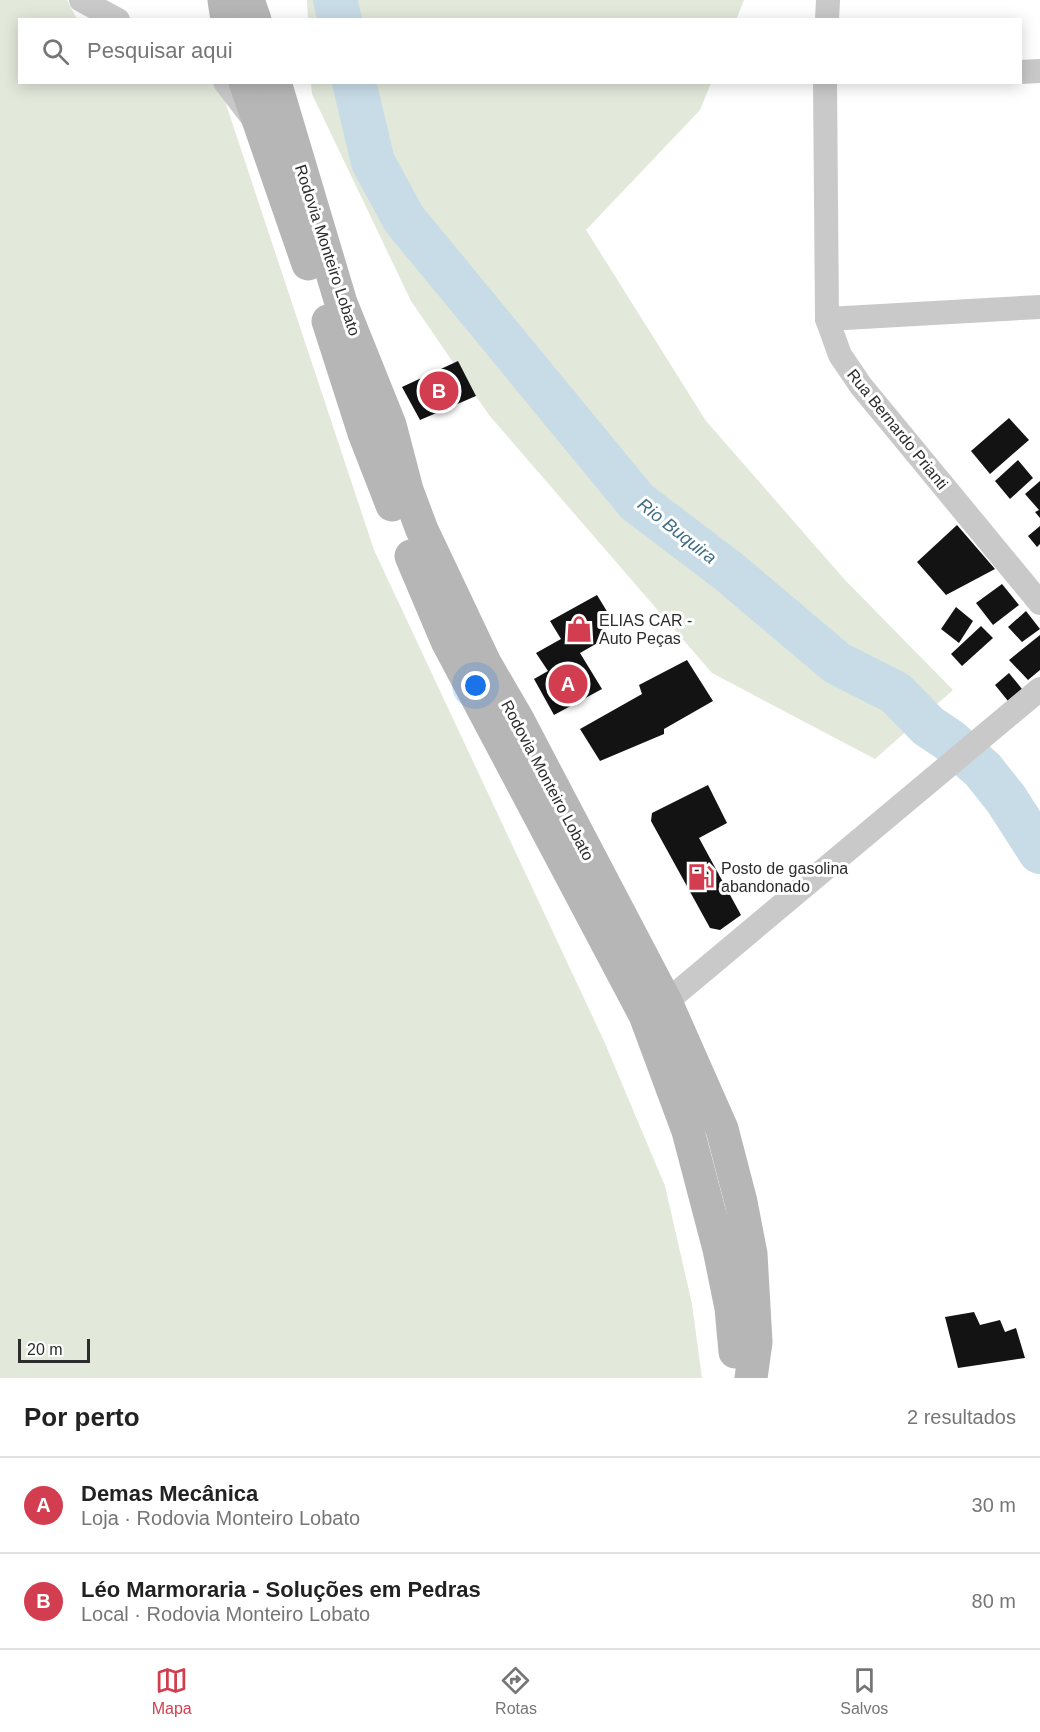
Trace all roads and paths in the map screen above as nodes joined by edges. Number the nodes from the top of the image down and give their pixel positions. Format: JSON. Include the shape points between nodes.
{"nodes":[{"id":1,"x":81,"y":0,"type":"edge"},
{"id":2,"x":224,"y":0,"type":"edge"},
{"id":3,"x":248,"y":0,"type":"edge"},
{"id":4,"x":828,"y":0,"type":"edge"},
{"id":5,"x":114,"y":18,"type":"edge"},
{"id":6,"x":227,"y":18,"type":"edge"},
{"id":7,"x":254,"y":18,"type":"edge"},
{"id":8,"x":827,"y":18,"type":"edge"},
{"id":9,"x":1040,"y":71,"type":"edge"},
{"id":10,"x":1022,"y":72,"type":"edge"},
{"id":11,"x":227,"y":84,"type":"edge"},
{"id":12,"x":246,"y":84,"type":"edge"},
{"id":13,"x":262,"y":84,"type":"edge"},
{"id":14,"x":276,"y":84,"type":"edge"},
{"id":15,"x":825,"y":84,"type":"edge"},
{"id":16,"x":274,"y":126,"type":"junction"},
{"id":17,"x":1040,"y":307,"type":"edge"},
{"id":18,"x":827,"y":319,"type":"junction"},
{"id":19,"x":1040,"y":603,"type":"edge"},
{"id":20,"x":1037,"y":699,"type":"edge"},
{"id":21,"x":655,"y":1008,"type":"junction"},
{"id":22,"x":739,"y":1378,"type":"edge"},
{"id":23,"x":751,"y":1378,"type":"edge"}],
"edges":[{"from":1,"to":5,"type":"street"},
{"from":2,"to":6,"type":"main road"},
{"from":3,"to":7,"type":"main road"},
{"from":4,"to":8,"type":"street"},
{"from":9,"to":10,"type":"street"},
{"from":11,"to":16,"type":"street"},
{"from":12,"to":16,"type":"main road","name":"Rodovia Monteiro Lobato"},
{"from":13,"to":16,"type":"main road","via":[[274,99]]},
{"from":14,"to":16,"type":"main road","name":"Rodovia Monteiro Lobato"},
{"from":15,"to":18,"type":"street","name":"Rua Bernardo Prianti"},
{"from":16,"to":21,"type":"main road","name":"Rodovia Monteiro Lobato","via":[[383,407],[422,530],[485,663],[517,718]]},
{"from":16,"to":21,"type":"main road","name":"Rodovia Monteiro Lobato","via":[[325,311],[364,433],[421,582],[447,640]]},
{"from":17,"to":18,"type":"street"},
{"from":18,"to":19,"type":"street","name":"Rua Bernardo Prianti","via":[[840,355],[861,386]]},
{"from":20,"to":21,"type":"street","via":[[1004,717]]},
{"from":21,"to":22,"type":"main road","name":"Rodovia Monteiro Lobato","via":[[719,1249]]},
{"from":21,"to":23,"type":"main road","name":"Rodovia Monteiro Lobato","via":[[722,1129],[741,1202],[751,1254],[756,1342]]}]}
